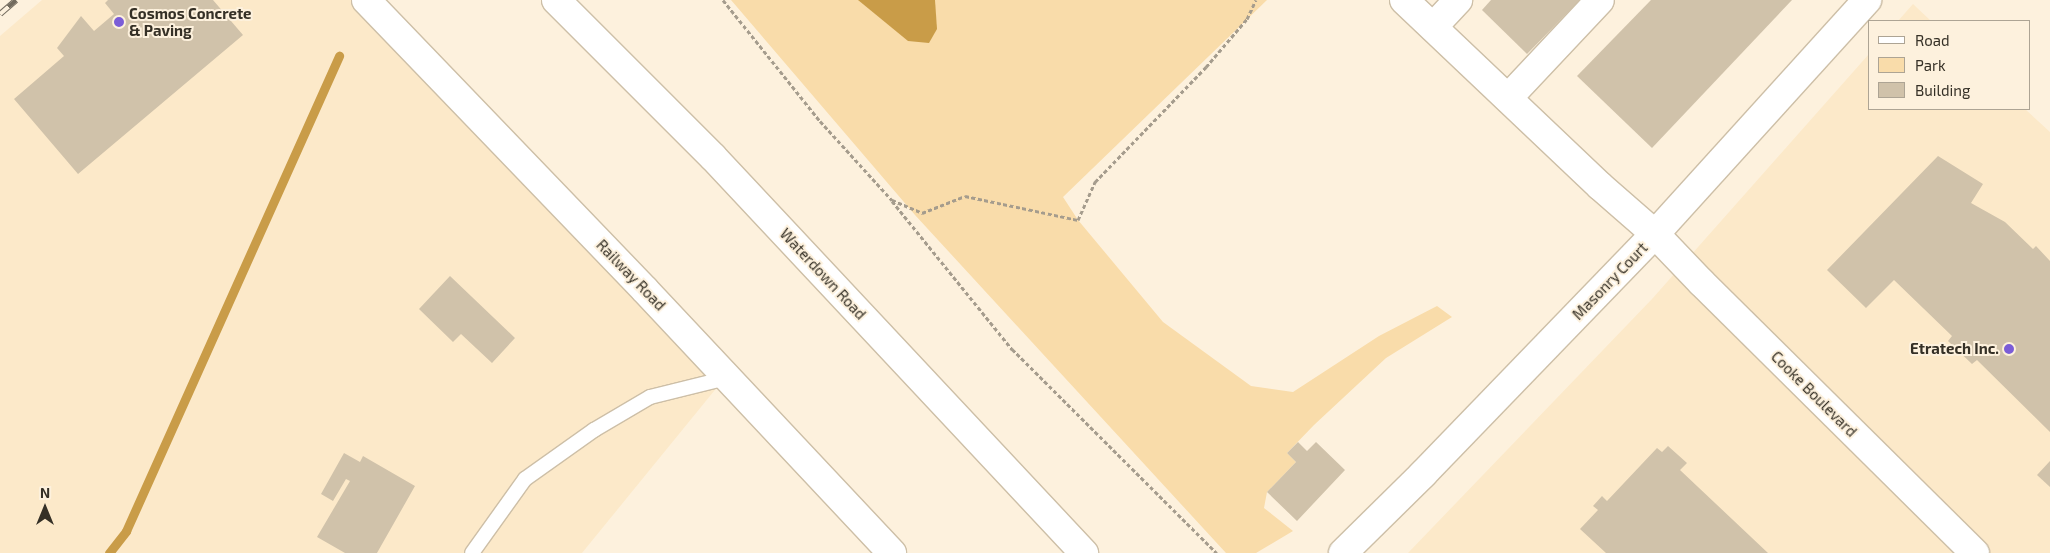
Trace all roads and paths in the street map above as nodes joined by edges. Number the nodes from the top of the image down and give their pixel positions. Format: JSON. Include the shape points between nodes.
{"nodes":[{"id":1,"x":366,"y":0,"type":"edge"},
{"id":2,"x":556,"y":0,"type":"edge"},
{"id":3,"x":724,"y":0,"type":"edge"},
{"id":4,"x":1256,"y":0,"type":"edge"},
{"id":5,"x":1404,"y":0,"type":"edge"},
{"id":6,"x":1458,"y":0,"type":"edge"},
{"id":7,"x":1600,"y":0,"type":"edge"},
{"id":8,"x":1867,"y":0,"type":"edge"},
{"id":9,"x":1433,"y":27,"type":"junction"},
{"id":10,"x":1508,"y":98,"type":"junction"},
{"id":11,"x":892,"y":200,"type":"junction"},
{"id":12,"x":1655,"y":234,"type":"junction"},
{"id":13,"x":727,"y":378,"type":"junction"},
{"id":14,"x":472,"y":553,"type":"edge"},
{"id":15,"x":892,"y":553,"type":"edge"},
{"id":16,"x":1084,"y":553,"type":"edge"},
{"id":17,"x":1217,"y":553,"type":"edge"},
{"id":18,"x":1343,"y":553,"type":"edge"},
{"id":19,"x":1975,"y":553,"type":"edge"}],
"edges":[{"from":1,"to":13,"type":"street","name":"Railway Road"},
{"from":2,"to":16,"type":"street","name":"Waterdown Road","via":[[713,157]]},
{"from":3,"to":11,"type":"path","via":[[820,121]]},
{"from":4,"to":11,"type":"path","via":[[1247,19],[1206,67],[1094,182],[1078,220],[965,196],[922,213]]},
{"from":5,"to":9,"type":"street","name":"Cooke Boulevard"},
{"from":6,"to":9,"type":"street"},
{"from":7,"to":10,"type":"street"},
{"from":8,"to":12,"type":"street","name":"Masonry Court"},
{"from":9,"to":10,"type":"street","name":"Cooke Boulevard"},
{"from":10,"to":12,"type":"street","name":"Cooke Boulevard"},
{"from":11,"to":17,"type":"path","via":[[1012,349]]},
{"from":12,"to":18,"type":"street","name":"Masonry Court"},
{"from":12,"to":19,"type":"street","name":"Cooke Boulevard"},
{"from":13,"to":14,"type":"lane","via":[[650,397],[594,430],[525,479]]},
{"from":13,"to":15,"type":"street","name":"Railway Road"}]}
